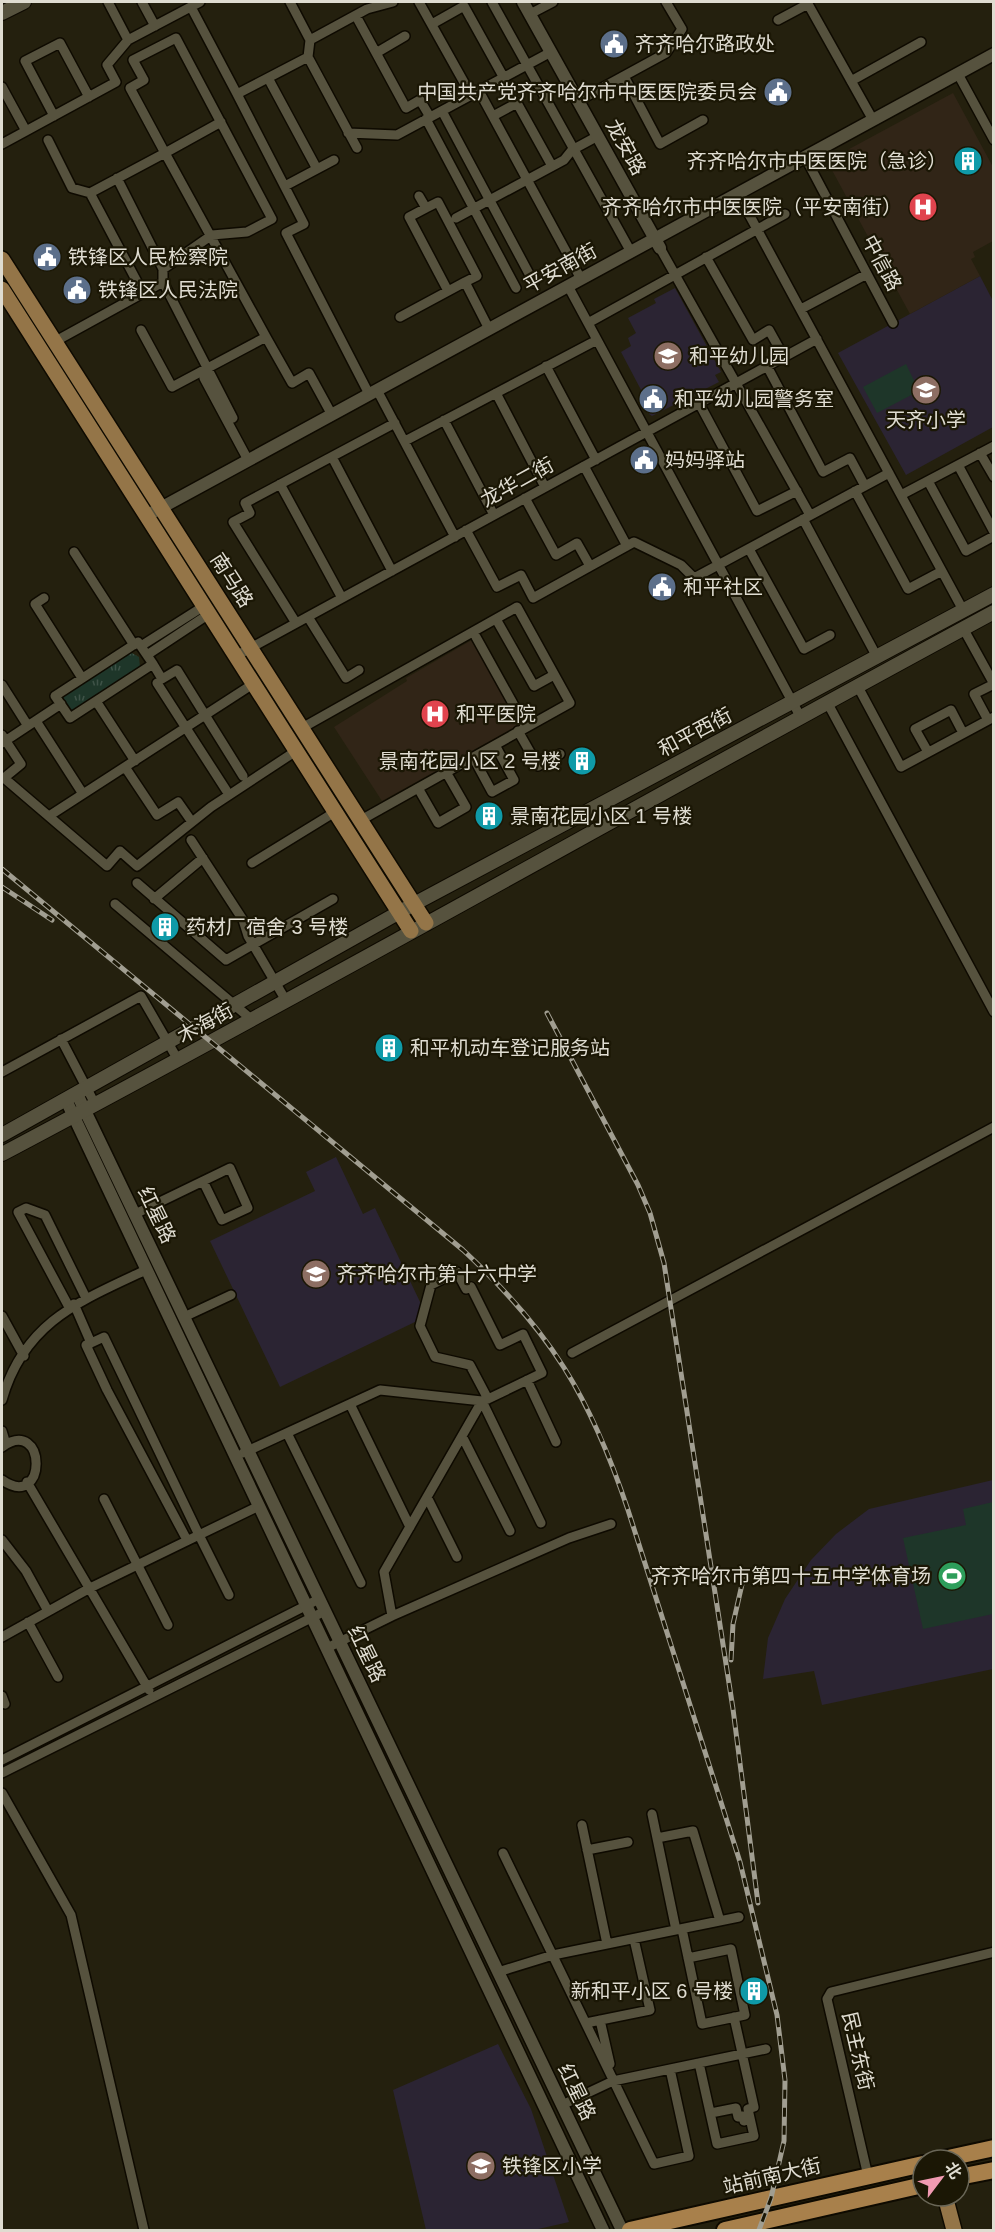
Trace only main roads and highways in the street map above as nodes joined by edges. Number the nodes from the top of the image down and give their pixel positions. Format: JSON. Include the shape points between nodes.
{"nodes":[{"id":1,"x":24,"y":2,"type":"edge"},
{"id":2,"x":2,"y":14,"type":"edge"},
{"id":3,"x":2,"y":260,"type":"edge"},
{"id":4,"x":2,"y":289,"type":"edge"},
{"id":5,"x":993,"y":594,"type":"edge"},
{"id":6,"x":993,"y":612,"type":"edge"},
{"id":7,"x":414,"y":904,"type":"junction"},
{"id":8,"x":399,"y":912,"type":"junction"},
{"id":9,"x":426,"y":923,"type":"junction"},
{"id":10,"x":411,"y":931,"type":"junction"},
{"id":11,"x":2,"y":1135,"type":"edge"},
{"id":12,"x":2,"y":1154,"type":"edge"},
{"id":13,"x":993,"y":2148,"type":"edge"},
{"id":14,"x":971,"y":2153,"type":"edge"},
{"id":15,"x":911,"y":2167,"type":"edge"},
{"id":16,"x":993,"y":2170,"type":"edge"},
{"id":17,"x":971,"y":2175,"type":"edge"},
{"id":18,"x":911,"y":2188,"type":"edge"},
{"id":19,"x":948,"y":2208,"type":"edge"},
{"id":20,"x":630,"y":2230,"type":"edge"},
{"id":21,"x":725,"y":2230,"type":"edge"},
{"id":22,"x":954,"y":2230,"type":"edge"}],
"edges":[{"from":1,"to":2,"type":"main road"},
{"from":3,"to":7,"type":"main road","name":"南马路"},
{"from":4,"to":8,"type":"main road","name":"南马路"},
{"from":5,"to":7,"type":"main road","name":"和平西街"},
{"from":6,"to":9,"type":"main road","name":"和平西街"},
{"from":7,"to":8,"type":"main road","name":"木海街"},
{"from":7,"to":9,"type":"main road","name":"南马路"},
{"from":8,"to":10,"type":"main road","name":"南马路"},
{"from":8,"to":11,"type":"main road","name":"木海街"},
{"from":9,"to":10,"type":"main road","name":"木海街"},
{"from":10,"to":12,"type":"main road","name":"木海街"},
{"from":13,"to":14,"type":"highway"},
{"from":15,"to":20,"type":"highway","name":"站前南大街"},
{"from":16,"to":17,"type":"highway"},
{"from":18,"to":21,"type":"highway"},
{"from":19,"to":22,"type":"main road"}]}
